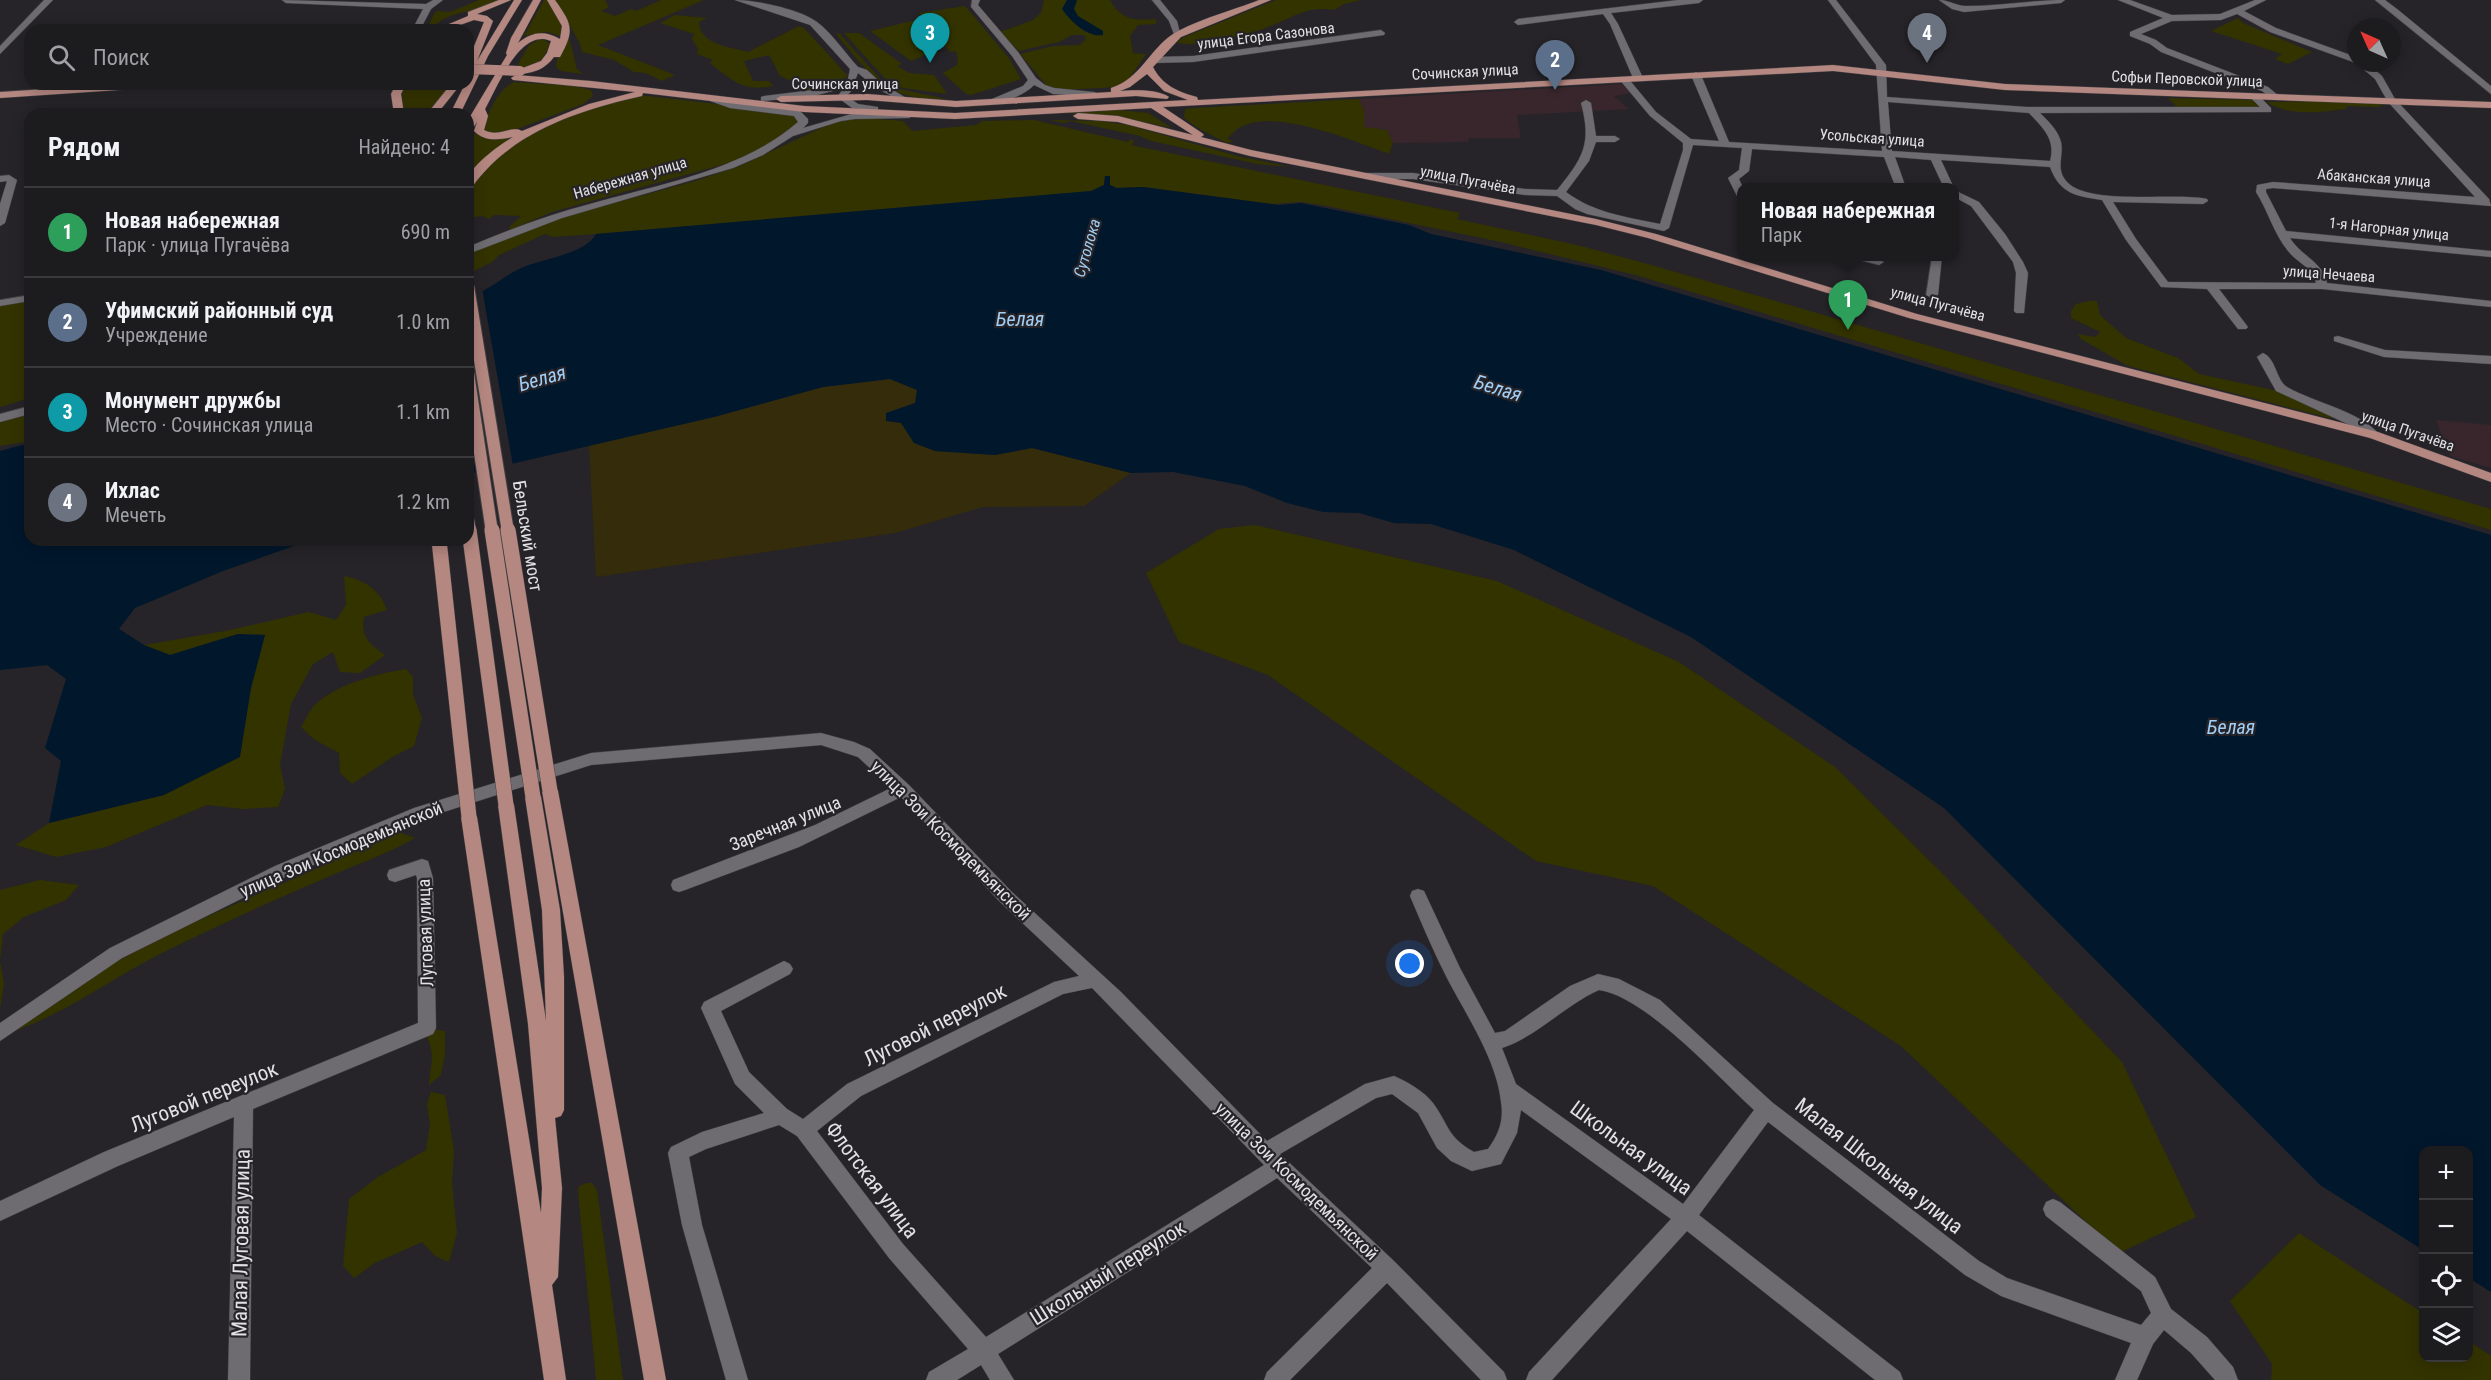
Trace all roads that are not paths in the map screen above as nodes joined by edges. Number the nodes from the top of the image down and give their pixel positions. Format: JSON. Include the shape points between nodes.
{"nodes":[{"id":1,"x":49,"y":0,"type":"edge"},
{"id":2,"x":286,"y":0,"type":"edge"},
{"id":3,"x":439,"y":0,"type":"edge"},
{"id":4,"x":507,"y":0,"type":"edge"},
{"id":5,"x":518,"y":0,"type":"edge"},
{"id":6,"x":537,"y":0,"type":"edge"},
{"id":7,"x":551,"y":0,"type":"edge"},
{"id":8,"x":739,"y":0,"type":"edge"},
{"id":9,"x":976,"y":0,"type":"edge"},
{"id":10,"x":1156,"y":0,"type":"edge"},
{"id":11,"x":1267,"y":0,"type":"edge"},
{"id":12,"x":1699,"y":0,"type":"edge"},
{"id":13,"x":1832,"y":0,"type":"edge"},
{"id":14,"x":1943,"y":0,"type":"edge"},
{"id":15,"x":2061,"y":0,"type":"edge"},
{"id":16,"x":2122,"y":0,"type":"edge"},
{"id":17,"x":2262,"y":0,"type":"edge"},
{"id":18,"x":2379,"y":0,"type":"edge"},
{"id":19,"x":428,"y":7,"type":"junction"},
{"id":20,"x":1605,"y":11,"type":"junction"},
{"id":21,"x":2238,"y":11,"type":"junction"},
{"id":22,"x":509,"y":14,"type":"junction"},
{"id":23,"x":2171,"y":18,"type":"junction"},
{"id":24,"x":1518,"y":22,"type":"dead end"},
{"id":25,"x":26,"y":24,"type":"edge"},
{"id":26,"x":419,"y":24,"type":"edge"},
{"id":27,"x":447,"y":24,"type":"edge"},
{"id":28,"x":456,"y":24,"type":"edge"},
{"id":29,"x":24,"y":26,"type":"edge"},
{"id":30,"x":1382,"y":33,"type":"dead end"},
{"id":31,"x":1178,"y":35,"type":"junction"},
{"id":32,"x":0,"y":51,"type":"edge"},
{"id":33,"x":509,"y":56,"type":"junction"},
{"id":34,"x":2347,"y":57,"type":"edge"},
{"id":35,"x":474,"y":58,"type":"edge"},
{"id":36,"x":474,"y":60,"type":"edge"},
{"id":37,"x":1151,"y":64,"type":"junction"},
{"id":38,"x":474,"y":69,"type":"edge"},
{"id":39,"x":855,"y":69,"type":"junction"},
{"id":40,"x":474,"y":70,"type":"edge"},
{"id":41,"x":2372,"y":72,"type":"edge"},
{"id":42,"x":1882,"y":73,"type":"junction"},
{"id":43,"x":518,"y":74,"type":"junction"},
{"id":44,"x":1696,"y":75,"type":"junction"},
{"id":45,"x":1638,"y":78,"type":"junction"},
{"id":46,"x":474,"y":79,"type":"edge"},
{"id":47,"x":1624,"y":79,"type":"junction"},
{"id":48,"x":1033,"y":80,"type":"junction"},
{"id":49,"x":580,"y":81,"type":"junction"},
{"id":50,"x":38,"y":90,"type":"edge"},
{"id":51,"x":54,"y":90,"type":"edge"},
{"id":52,"x":386,"y":90,"type":"edge"},
{"id":53,"x":398,"y":90,"type":"edge"},
{"id":54,"x":451,"y":90,"type":"edge"},
{"id":55,"x":461,"y":90,"type":"edge"},
{"id":56,"x":468,"y":90,"type":"edge"},
{"id":57,"x":2491,"y":91,"type":"edge"},
{"id":58,"x":0,"y":93,"type":"edge"},
{"id":59,"x":1136,"y":93,"type":"junction"},
{"id":60,"x":1095,"y":95,"type":"junction"},
{"id":61,"x":692,"y":96,"type":"junction"},
{"id":62,"x":2254,"y":96,"type":"junction"},
{"id":63,"x":2274,"y":96,"type":"junction"},
{"id":64,"x":713,"y":99,"type":"junction"},
{"id":65,"x":764,"y":99,"type":"junction"},
{"id":66,"x":903,"y":99,"type":"junction"},
{"id":67,"x":1883,"y":99,"type":"junction"},
{"id":68,"x":854,"y":100,"type":"junction"},
{"id":69,"x":1254,"y":100,"type":"junction"},
{"id":70,"x":2391,"y":100,"type":"junction"},
{"id":71,"x":995,"y":101,"type":"junction"},
{"id":72,"x":1193,"y":102,"type":"junction"},
{"id":73,"x":1586,"y":103,"type":"dead end"},
{"id":74,"x":1152,"y":105,"type":"junction"},
{"id":75,"x":2491,"y":105,"type":"edge"},
{"id":76,"x":389,"y":108,"type":"edge"},
{"id":77,"x":398,"y":108,"type":"edge"},
{"id":78,"x":437,"y":108,"type":"edge"},
{"id":79,"x":453,"y":108,"type":"edge"},
{"id":80,"x":458,"y":108,"type":"edge"},
{"id":81,"x":833,"y":108,"type":"junction"},
{"id":82,"x":480,"y":109,"type":"junction"},
{"id":83,"x":2033,"y":111,"type":"junction"},
{"id":84,"x":893,"y":112,"type":"junction"},
{"id":85,"x":917,"y":114,"type":"junction"},
{"id":86,"x":974,"y":115,"type":"junction"},
{"id":87,"x":474,"y":119,"type":"edge"},
{"id":88,"x":1174,"y":119,"type":"junction"},
{"id":89,"x":795,"y":133,"type":"junction"},
{"id":90,"x":1594,"y":139,"type":"junction"},
{"id":91,"x":1615,"y":139,"type":"dead end"},
{"id":92,"x":1688,"y":142,"type":"junction"},
{"id":93,"x":1726,"y":145,"type":"junction"},
{"id":94,"x":1747,"y":147,"type":"junction"},
{"id":95,"x":1232,"y":149,"type":"junction"},
{"id":96,"x":1888,"y":154,"type":"junction"},
{"id":97,"x":1935,"y":157,"type":"junction"},
{"id":98,"x":2054,"y":164,"type":"junction"},
{"id":99,"x":1365,"y":176,"type":"junction"},
{"id":100,"x":0,"y":179,"type":"edge"},
{"id":101,"x":474,"y":179,"type":"edge"},
{"id":102,"x":1899,"y":183,"type":"edge"},
{"id":103,"x":1947,"y":183,"type":"edge"},
{"id":104,"x":1737,"y":186,"type":"edge"},
{"id":105,"x":1560,"y":194,"type":"junction"},
{"id":106,"x":1959,"y":196,"type":"edge"},
{"id":107,"x":2106,"y":198,"type":"junction"},
{"id":108,"x":2203,"y":201,"type":"dead end"},
{"id":109,"x":3,"y":202,"type":"edge"},
{"id":110,"x":2488,"y":205,"type":"edge"},
{"id":111,"x":0,"y":223,"type":"edge"},
{"id":112,"x":2283,"y":234,"type":"junction"},
{"id":113,"x":474,"y":248,"type":"edge"},
{"id":114,"x":2491,"y":254,"type":"edge"},
{"id":115,"x":1874,"y":261,"type":"edge"},
{"id":116,"x":1936,"y":261,"type":"edge"},
{"id":117,"x":1879,"y":262,"type":"dead end"},
{"id":118,"x":2210,"y":285,"type":"junction"},
{"id":119,"x":2322,"y":286,"type":"junction"},
{"id":120,"x":1932,"y":295,"type":"dead end"},
{"id":121,"x":24,"y":299,"type":"edge"},
{"id":122,"x":0,"y":303,"type":"edge"},
{"id":123,"x":2491,"y":304,"type":"edge"},
{"id":124,"x":2020,"y":311,"type":"dead end"},
{"id":125,"x":474,"y":327,"type":"edge"},
{"id":126,"x":2242,"y":327,"type":"dead end"},
{"id":127,"x":2338,"y":339,"type":"dead end"},
{"id":128,"x":2264,"y":357,"type":"dead end"},
{"id":129,"x":2491,"y":360,"type":"edge"},
{"id":130,"x":474,"y":407,"type":"edge"},
{"id":131,"x":24,"y":410,"type":"edge"},
{"id":132,"x":0,"y":416,"type":"edge"},
{"id":133,"x":2374,"y":435,"type":"junction"},
{"id":134,"x":2491,"y":478,"type":"edge"},
{"id":135,"x":440,"y":546,"type":"edge"},
{"id":136,"x":471,"y":546,"type":"edge"},
{"id":137,"x":903,"y":789,"type":"junction"},
{"id":138,"x":542,"y":794,"type":"junction"},
{"id":139,"x":395,"y":875,"type":"dead end"},
{"id":140,"x":679,"y":885,"type":"dead end"},
{"id":141,"x":1418,"y":896,"type":"dead end"},
{"id":142,"x":784,"y":969,"type":"dead end"},
{"id":143,"x":1096,"y":980,"type":"junction"},
{"id":144,"x":427,"y":1028,"type":"joint"},
{"id":145,"x":0,"y":1033,"type":"edge"},
{"id":146,"x":1491,"y":1042,"type":"junction"},
{"id":147,"x":1509,"y":1090,"type":"junction"},
{"id":148,"x":244,"y":1105,"type":"junction"},
{"id":149,"x":1766,"y":1109,"type":"junction"},
{"id":150,"x":780,"y":1115,"type":"junction"},
{"id":151,"x":804,"y":1130,"type":"junction"},
{"id":152,"x":1272,"y":1160,"type":"junction"},
{"id":153,"x":552,"y":1188,"type":"junction"},
{"id":154,"x":2053,"y":1209,"type":"dead end"},
{"id":155,"x":0,"y":1211,"type":"edge"},
{"id":156,"x":1686,"y":1218,"type":"junction"},
{"id":157,"x":1387,"y":1268,"type":"junction"},
{"id":158,"x":546,"y":1310,"type":"junction"},
{"id":159,"x":2164,"y":1316,"type":"junction"},
{"id":160,"x":2144,"y":1337,"type":"junction"},
{"id":161,"x":984,"y":1351,"type":"junction"},
{"id":162,"x":239,"y":1380,"type":"edge"},
{"id":163,"x":555,"y":1380,"type":"edge"},
{"id":164,"x":655,"y":1380,"type":"edge"},
{"id":165,"x":737,"y":1380,"type":"edge"},
{"id":166,"x":937,"y":1380,"type":"edge"},
{"id":167,"x":1003,"y":1380,"type":"edge"},
{"id":168,"x":1275,"y":1380,"type":"edge"},
{"id":169,"x":1496,"y":1380,"type":"edge"},
{"id":170,"x":1537,"y":1380,"type":"edge"},
{"id":171,"x":1892,"y":1380,"type":"edge"},
{"id":172,"x":2126,"y":1380,"type":"edge"},
{"id":173,"x":2227,"y":1380,"type":"edge"}],
"edges":[{"from":1,"to":25,"type":"street"},
{"from":2,"to":19,"type":"street"},
{"from":3,"to":19,"type":"street"},
{"from":4,"to":27,"type":"main road"},
{"from":5,"to":22,"type":"main road"},
{"from":6,"to":33,"type":"main road","via":[[514,38]]},
{"from":7,"to":49,"type":"main road","via":[[568,26],[553,69]]},
{"from":8,"to":39,"type":"street","via":[[813,22]]},
{"from":9,"to":48,"type":"street","via":[[974,5]]},
{"from":10,"to":31,"type":"street","via":[[1173,21]]},
{"from":11,"to":31,"type":"main road"},
{"from":12,"to":20,"type":"street"},
{"from":13,"to":42,"type":"street","via":[[1879,60]]},
{"from":14,"to":15,"type":"street","via":[[1964,9]]},
{"from":16,"to":23,"type":"street"},
{"from":17,"to":21,"type":"street"},
{"from":18,"to":57,"type":"street","via":[[2438,43]]},
{"from":19,"to":26,"type":"street"},
{"from":20,"to":24,"type":"street"},
{"from":20,"to":45,"type":"street"},
{"from":21,"to":23,"type":"street","via":[[2213,18]]},
{"from":21,"to":34,"type":"street","via":[[2273,30]]},
{"from":22,"to":36,"type":"main road","via":[[496,23]]},
{"from":22,"to":46,"type":"main road"},
{"from":23,"to":63,"type":"street","via":[[2133,34]]},
{"from":28,"to":35,"type":"main road","via":[[469,18],[487,18],[489,24]]},
{"from":29,"to":32,"type":"street"},
{"from":30,"to":37,"type":"street","name":"улица Егора Сазонова"},
{"from":31,"to":37,"type":"main road"},
{"from":33,"to":43,"type":"main road","via":[[532,37],[549,36],[556,40],[542,65]]},
{"from":33,"to":82,"type":"main road"},
{"from":37,"to":59,"type":"main road","via":[[1140,78]]},
{"from":37,"to":60,"type":"main road","via":[[1125,87]]},
{"from":37,"to":69,"type":"main road","via":[[1152,77],[1160,84],[1193,99]]},
{"from":38,"to":43,"type":"main road","name":"Сочинская улица","bridge":true},
{"from":39,"to":65,"type":"street","via":[[852,80],[836,87]]},
{"from":39,"to":66,"type":"street"},
{"from":39,"to":68,"type":"street"},
{"from":40,"to":43,"type":"main road"},
{"from":41,"to":70,"type":"street"},
{"from":42,"to":44,"type":"main road","name":"Сочинская улица","via":[[1833,69]]},
{"from":42,"to":62,"type":"main road","name":"Софьи Перовской улица","via":[[2005,87]]},
{"from":42,"to":67,"type":"street"},
{"from":43,"to":49,"type":"main road","name":"Сочинская улица"},
{"from":44,"to":45,"type":"main road","name":"Сочинская улица"},
{"from":44,"to":93,"type":"street"},
{"from":45,"to":47,"type":"main road","name":"Сочинская улица"},
{"from":47,"to":69,"type":"main road","name":"Сочинская улица"},
{"from":47,"to":92,"type":"street","via":[[1653,114]]},
{"from":48,"to":60,"type":"street","via":[[1053,92]]},
{"from":48,"to":71,"type":"street","via":[[1026,88]]},
{"from":49,"to":61,"type":"main road","name":"Сочинская улица"},
{"from":49,"to":65,"type":"main road","name":"Сочинская улица"},
{"from":49,"to":82,"type":"main road","via":[[598,95],[585,105],[505,136],[482,134]]},
{"from":50,"to":58,"type":"main road"},
{"from":51,"to":58,"type":"main road"},
{"from":52,"to":76,"type":"main road"},
{"from":53,"to":77,"type":"main road"},
{"from":54,"to":78,"type":"main road"},
{"from":55,"to":79,"type":"main road"},
{"from":56,"to":80,"type":"main road"},
{"from":59,"to":60,"type":"main road","name":"Сочинская улица"},
{"from":59,"to":72,"type":"main road","name":"Сочинская улица"},
{"from":59,"to":74,"type":"main road"},
{"from":60,"to":71,"type":"main road","name":"Сочинская улица"},
{"from":61,"to":64,"type":"main road","name":"Сочинская улица"},
{"from":61,"to":101,"type":"main road","via":[[633,94],[563,118],[510,142]]},
{"from":62,"to":63,"type":"main road","name":"Софьи Перовской улица"},
{"from":62,"to":83,"type":"street","via":[[2268,110]]},
{"from":63,"to":70,"type":"main road","name":"Софьи Перовской улица"},
{"from":64,"to":81,"type":"main road","name":"Сочинская улица"},
{"from":64,"to":89,"type":"street","via":[[730,105],[796,113],[803,123]]},
{"from":65,"to":68,"type":"main road","name":"Сочинская улица"},
{"from":66,"to":68,"type":"main road","name":"Сочинская улица"},
{"from":66,"to":71,"type":"main road","name":"Сочинская улица","via":[[941,104]]},
{"from":67,"to":83,"type":"street","via":[[1944,107]]},
{"from":67,"to":96,"type":"street"},
{"from":68,"to":81,"type":"street"},
{"from":68,"to":84,"type":"street"},
{"from":69,"to":72,"type":"main road","name":"Сочинская улица"},
{"from":69,"to":88,"type":"main road","via":[[1184,106],[1174,113]]},
{"from":70,"to":75,"type":"main road","name":"Софьи Перовской улица"},
{"from":70,"to":110,"type":"street"},
{"from":72,"to":74,"type":"main road","name":"Сочинская улица"},
{"from":73,"to":90,"type":"street"},
{"from":74,"to":86,"type":"main road","name":"Сочинская улица"},
{"from":74,"to":88,"type":"main road"},
{"from":81,"to":84,"type":"main road","name":"Сочинская улица"},
{"from":81,"to":89,"type":"street"},
{"from":82,"to":87,"type":"main road"},
{"from":83,"to":98,"type":"street","via":[[2057,138]]},
{"from":84,"to":85,"type":"main road","name":"Сочинская улица"},
{"from":85,"to":86,"type":"main road","name":"Сочинская улица"},
{"from":85,"to":89,"type":"street","via":[[855,116]]},
{"from":86,"to":95,"type":"main road","via":[[1118,119]]},
{"from":88,"to":95,"type":"main road","via":[[1194,133]]},
{"from":89,"to":113,"type":"street","name":"Набережная улица","via":[[720,168],[557,216]]},
{"from":90,"to":91,"type":"street"},
{"from":90,"to":105,"type":"street","via":[[1582,165]]},
{"from":92,"to":93,"type":"street","name":"Усольская улица"},
{"from":92,"to":105,"type":"street","via":[[1664,228],[1591,212]]},
{"from":93,"to":94,"type":"street","name":"Усольская улица"},
{"from":94,"to":96,"type":"street","name":"Усольская улица"},
{"from":94,"to":104,"type":"street","via":[[1744,171],[1733,178]]},
{"from":95,"to":99,"type":"main road","name":"улица Пугачёва"},
{"from":96,"to":97,"type":"street","name":"Усольская улица"},
{"from":96,"to":102,"type":"street"},
{"from":97,"to":98,"type":"street","name":"Усольская улица"},
{"from":97,"to":103,"type":"street"},
{"from":98,"to":107,"type":"street","via":[[2063,184],[2073,191]]},
{"from":99,"to":105,"type":"street","via":[[1413,176]]},
{"from":99,"to":133,"type":"main road","name":"улица Пугачёва","via":[[1596,222],[1913,316]]},
{"from":100,"to":109,"type":"street","via":[[12,178]]},
{"from":106,"to":124,"type":"street","via":[[1975,204],[2018,262],[2022,273]]},
{"from":107,"to":108,"type":"street"},
{"from":107,"to":118,"type":"street","name":"улица Нечаева","via":[[2165,285]]},
{"from":109,"to":111,"type":"street"},
{"from":110,"to":112,"type":"street","name":"Абаканская улица","via":[[2261,187]]},
{"from":112,"to":114,"type":"street","name":"1-я Нагорная улица"},
{"from":112,"to":119,"type":"street","via":[[2293,251],[2317,270]]},
{"from":115,"to":117,"type":"street"},
{"from":116,"to":120,"type":"street"},
{"from":118,"to":119,"type":"street","name":"улица Нечаева"},
{"from":118,"to":126,"type":"street"},
{"from":119,"to":123,"type":"street","name":"улица Нечаева"},
{"from":121,"to":122,"type":"street"},
{"from":125,"to":138,"type":"main road","name":"Бельский мост","bridge":true},
{"from":127,"to":129,"type":"street","via":[[2384,353]]},
{"from":128,"to":133,"type":"street","via":[[2280,388]]},
{"from":130,"to":138,"type":"main road","name":"Бельский мост","bridge":true},
{"from":131,"to":132,"type":"street"},
{"from":133,"to":134,"type":"main road","name":"улица Пугачёва"},
{"from":135,"to":158,"type":"main road","bridge":true,"via":[[469,816]]},
{"from":136,"to":153,"type":"main road","bridge":true,"via":[[537,1024]]},
{"from":137,"to":140,"type":"street","name":"Заречная улица","via":[[845,820]]},
{"from":137,"to":143,"type":"street","name":"улица Зои Космодемьянской","via":[[1006,897]]},
{"from":137,"to":145,"type":"street","name":"улица Зои Космодемьянской","via":[[864,753],[820,739],[591,759],[420,813],[281,871],[116,953]]},
{"from":138,"to":153,"type":"main road","via":[[555,977]]},
{"from":138,"to":164,"type":"main road"},
{"from":139,"to":144,"type":"street","name":"Луговая улица","via":[[422,866],[425,878]]},
{"from":141,"to":146,"type":"street"},
{"from":142,"to":150,"type":"street","name":"Флотская улица","via":[[710,1008],[742,1078]]},
{"from":143,"to":151,"type":"street","name":"Луговой переулок","via":[[1060,987],[865,1085],[831,1106]]},
{"from":143,"to":152,"type":"street","name":"улица Зои Космодемьянской"},
{"from":144,"to":148,"type":"street","name":"Луговой переулок"},
{"from":146,"to":147,"type":"street"},
{"from":146,"to":149,"type":"street","name":"Малая Школьная улица","via":[[1510,1037],[1576,992],[1598,982],[1613,984],[1654,1006]]},
{"from":147,"to":152,"type":"street","name":"Школьный переулок","via":[[1514,1111],[1509,1135],[1494,1157],[1472,1162],[1458,1154],[1444,1142],[1425,1107],[1394,1085],[1372,1090]]},
{"from":147,"to":156,"type":"street","name":"Школьная улица"},
{"from":148,"to":155,"type":"street","name":"Луговой переулок","via":[[111,1159]]},
{"from":148,"to":162,"type":"street","name":"Малая Луговая улица"},
{"from":149,"to":156,"type":"street"},
{"from":149,"to":160,"type":"street","name":"Малая Школьная улица","via":[[1972,1268],[2001,1286]]},
{"from":150,"to":151,"type":"street","name":"Флотская улица"},
{"from":150,"to":165,"type":"street","via":[[759,1125],[697,1141],[678,1153],[692,1225]]},
{"from":151,"to":161,"type":"street","name":"Флотская улица","via":[[896,1251]]},
{"from":152,"to":157,"type":"street","name":"улица Зои Космодемьянской"},
{"from":152,"to":161,"type":"street","name":"Школьный переулок"},
{"from":153,"to":158,"type":"main road"},
{"from":154,"to":159,"type":"street","via":[[2148,1284]]},
{"from":156,"to":170,"type":"street"},
{"from":156,"to":171,"type":"street","name":"Школьная улица"},
{"from":157,"to":168,"type":"street"},
{"from":157,"to":169,"type":"street","name":"улица Зои Космодемьянской"},
{"from":158,"to":163,"type":"main road"},
{"from":159,"to":160,"type":"street"},
{"from":159,"to":173,"type":"street","via":[[2199,1345]]},
{"from":160,"to":172,"type":"street"},
{"from":161,"to":166,"type":"street","name":"Школьный переулок"},
{"from":161,"to":167,"type":"street","name":"Флотская улица"}]}
